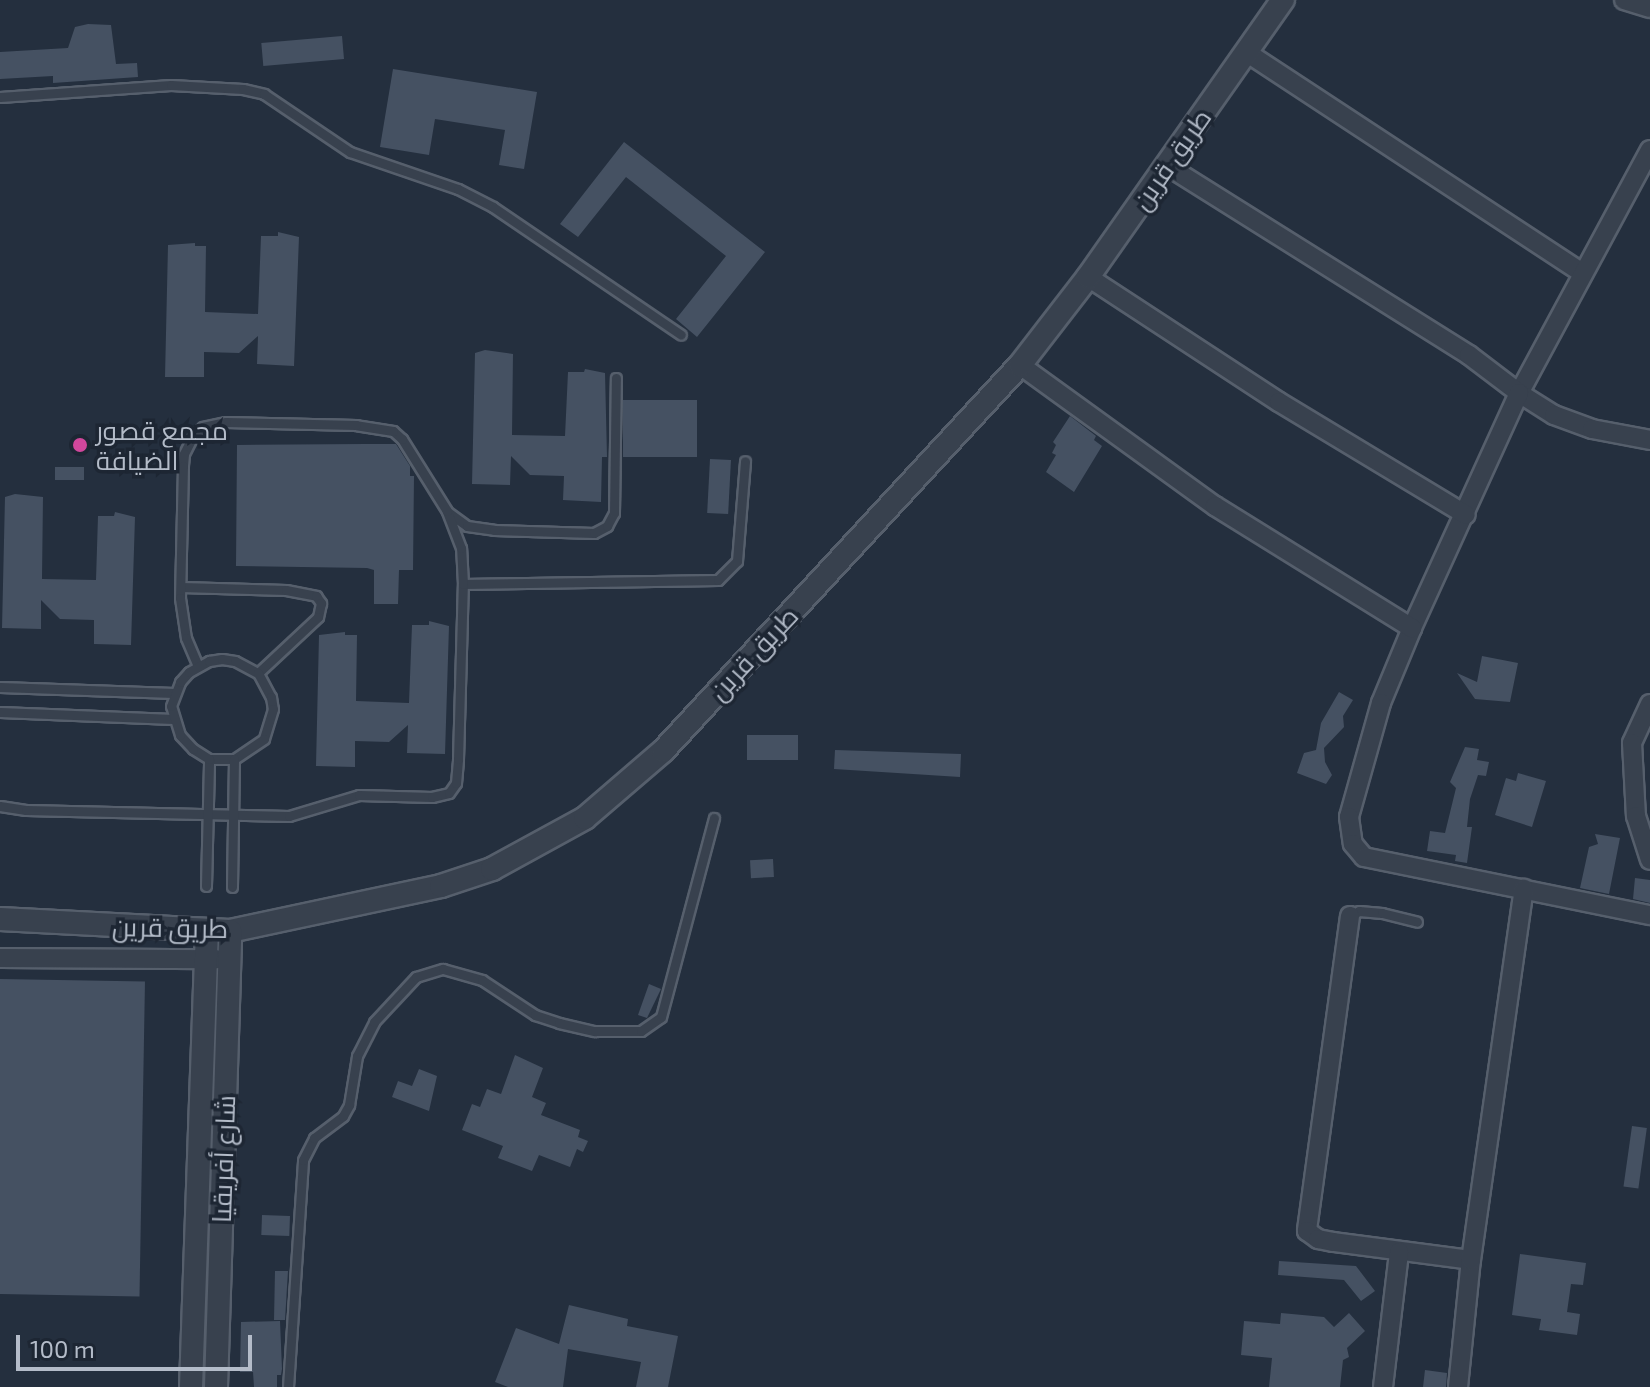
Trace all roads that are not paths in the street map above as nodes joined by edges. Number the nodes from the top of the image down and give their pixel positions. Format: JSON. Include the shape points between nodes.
{"nodes":[{"id":1,"x":1283,"y":0,"type":"edge"},
{"id":2,"x":1624,"y":0,"type":"edge"},
{"id":3,"x":1650,"y":8,"type":"edge"},
{"id":4,"x":1246,"y":52,"type":"junction"},
{"id":5,"x":0,"y":97,"type":"edge"},
{"id":6,"x":1650,"y":150,"type":"edge"},
{"id":7,"x":1166,"y":165,"type":"junction"},
{"id":8,"x":1583,"y":273,"type":"junction"},
{"id":9,"x":1088,"y":277,"type":"junction"},
{"id":10,"x":681,"y":335,"type":"dead end"},
{"id":11,"x":1020,"y":365,"type":"junction"},
{"id":12,"x":616,"y":378,"type":"dead end"},
{"id":13,"x":1519,"y":393,"type":"junction"},
{"id":14,"x":1650,"y":440,"type":"edge"},
{"id":15,"x":745,"y":461,"type":"dead end"},
{"id":16,"x":447,"y":511,"type":"junction"},
{"id":17,"x":1466,"y":515,"type":"junction"},
{"id":18,"x":463,"y":584,"type":"junction"},
{"id":19,"x":181,"y":587,"type":"junction"},
{"id":20,"x":1412,"y":628,"type":"junction"},
{"id":21,"x":198,"y":666,"type":"junction"},
{"id":22,"x":258,"y":673,"type":"junction"},
{"id":23,"x":0,"y":687,"type":"edge"},
{"id":24,"x":174,"y":693,"type":"junction"},
{"id":25,"x":1650,"y":704,"type":"edge"},
{"id":26,"x":0,"y":712,"type":"edge"},
{"id":27,"x":173,"y":719,"type":"junction"},
{"id":28,"x":209,"y":759,"type":"junction"},
{"id":29,"x":234,"y":759,"type":"junction"},
{"id":30,"x":1,"y":807,"type":"edge"},
{"id":31,"x":207,"y":815,"type":"junction"},
{"id":32,"x":233,"y":815,"type":"junction"},
{"id":33,"x":714,"y":818,"type":"dead end"},
{"id":34,"x":1650,"y":860,"type":"edge"},
{"id":35,"x":206,"y":886,"type":"dead end"},
{"id":36,"x":232,"y":887,"type":"dead end"},
{"id":37,"x":1524,"y":889,"type":"junction"},
{"id":38,"x":1650,"y":915,"type":"edge"},
{"id":39,"x":1350,"y":916,"type":"joint"},
{"id":40,"x":0,"y":919,"type":"edge"},
{"id":41,"x":1417,"y":922,"type":"dead end"},
{"id":42,"x":230,"y":931,"type":"junction"},
{"id":43,"x":207,"y":932,"type":"junction"},
{"id":44,"x":0,"y":958,"type":"edge"},
{"id":45,"x":206,"y":959,"type":"junction"},
{"id":46,"x":229,"y":959,"type":"junction"},
{"id":47,"x":1399,"y":1252,"type":"junction"},
{"id":48,"x":1471,"y":1260,"type":"junction"},
{"id":49,"x":191,"y":1387,"type":"edge"},
{"id":50,"x":216,"y":1387,"type":"edge"},
{"id":51,"x":288,"y":1387,"type":"edge"},
{"id":52,"x":1383,"y":1387,"type":"edge"},
{"id":53,"x":1458,"y":1387,"type":"edge"}],
"edges":[{"from":1,"to":4,"type":"street","name":"طريق قرين"},
{"from":2,"to":3,"type":"street"},
{"from":4,"to":7,"type":"street","name":"طريق قرين"},
{"from":4,"to":8,"type":"street"},
{"from":5,"to":10,"type":"lane","via":[[171,85],[264,94],[350,152],[458,189],[493,207]]},
{"from":6,"to":8,"type":"street"},
{"from":7,"to":9,"type":"street","name":"طريق قرين"},
{"from":7,"to":13,"type":"street","via":[[1469,355]]},
{"from":8,"to":13,"type":"street"},
{"from":9,"to":11,"type":"street","name":"طريق قرين"},
{"from":9,"to":17,"type":"street","via":[[1279,402]]},
{"from":11,"to":20,"type":"street","via":[[1215,506]]},
{"from":11,"to":42,"type":"street","name":"طريق قرين","via":[[663,751],[585,818],[492,869],[441,886]]},
{"from":12,"to":16,"type":"lane","via":[[614,513],[607,526],[594,533],[480,529]]},
{"from":13,"to":14,"type":"street","via":[[1554,415],[1592,429]]},
{"from":13,"to":17,"type":"street"},
{"from":15,"to":18,"type":"lane","via":[[737,561],[718,580]]},
{"from":16,"to":18,"type":"lane","via":[[461,548]]},
{"from":16,"to":19,"type":"lane","via":[[402,439],[382,427],[212,424],[194,434],[184,454]]},
{"from":17,"to":20,"type":"street"},
{"from":18,"to":32,"type":"lane","via":[[458,759],[456,783],[449,793],[359,795],[289,816]]},
{"from":19,"to":21,"type":"lane","via":[[182,624]]},
{"from":19,"to":22,"type":"lane","via":[[316,596],[321,603],[318,617]]},
{"from":20,"to":37,"type":"street","via":[[1381,703],[1349,817],[1353,844],[1364,857]]},
{"from":21,"to":22,"type":"lane","via":[[222,659]]},
{"from":21,"to":24,"type":"lane"},
{"from":22,"to":29,"type":"lane","via":[[271,697],[270,727],[255,748]]},
{"from":23,"to":24,"type":"lane"},
{"from":24,"to":27,"type":"lane"},
{"from":25,"to":34,"type":"street","via":[[1632,743],[1636,816]]},
{"from":26,"to":27,"type":"lane"},
{"from":27,"to":28,"type":"lane","via":[[180,735]]},
{"from":28,"to":29,"type":"lane"},
{"from":28,"to":31,"type":"lane"},
{"from":29,"to":32,"type":"lane"},
{"from":30,"to":31,"type":"lane"},
{"from":31,"to":32,"type":"lane"},
{"from":31,"to":35,"type":"lane"},
{"from":32,"to":36,"type":"lane"},
{"from":33,"to":51,"type":"lane","via":[[661,1017],[641,1031],[595,1031],[559,1023],[524,1009],[482,980],[443,969],[416,977],[374,1022],[357,1056],[349,1105],[314,1138],[303,1160]]},
{"from":37,"to":38,"type":"street"},
{"from":37,"to":48,"type":"street"},
{"from":39,"to":41,"type":"lane","via":[[1359,911],[1382,913]]},
{"from":39,"to":47,"type":"street","via":[[1305,1222],[1318,1239]]},
{"from":40,"to":43,"type":"street","name":"طريق قرين"},
{"from":42,"to":43,"type":"street","name":"طريق قرين"},
{"from":42,"to":46,"type":"street","name":"شارع أفريقيا"},
{"from":43,"to":45,"type":"street","name":"شارع أفريقيا"},
{"from":44,"to":45,"type":"street"},
{"from":45,"to":46,"type":"street"},
{"from":45,"to":49,"type":"street","name":"شارع أفريقيا"},
{"from":46,"to":50,"type":"street","name":"شارع أفريقيا"},
{"from":47,"to":48,"type":"street"},
{"from":47,"to":52,"type":"street"},
{"from":48,"to":53,"type":"street"}]}
